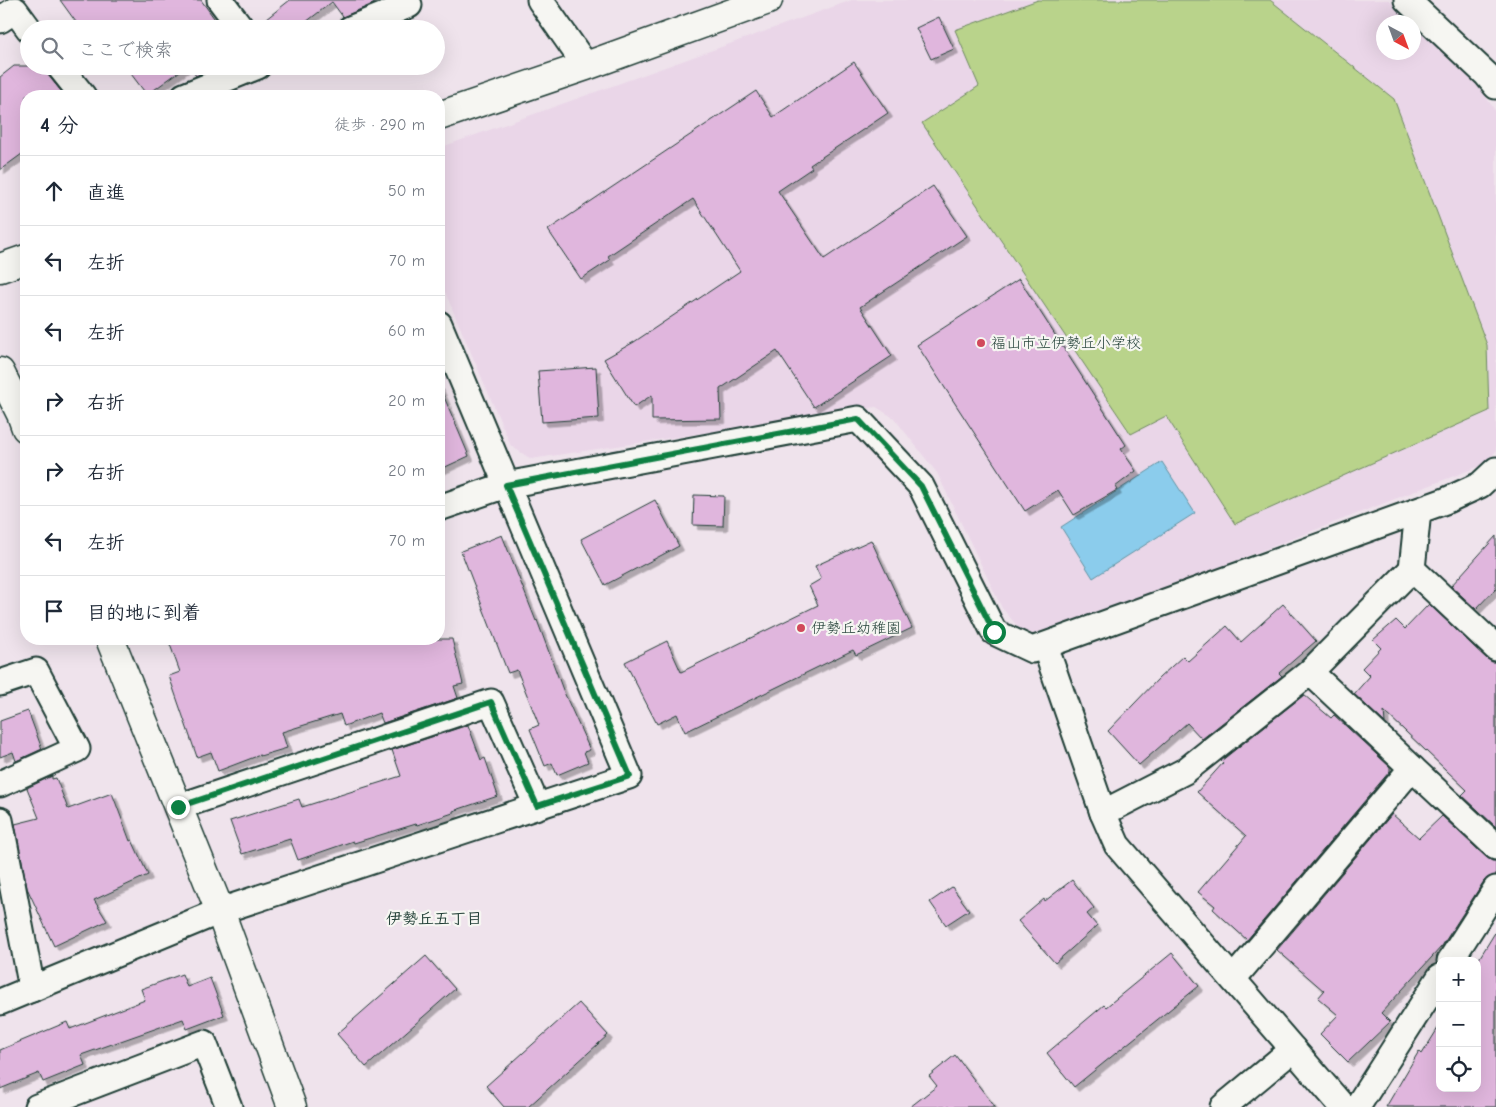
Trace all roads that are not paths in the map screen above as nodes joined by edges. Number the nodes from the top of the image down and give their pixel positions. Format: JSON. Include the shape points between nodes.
{"nodes":[{"id":1,"x":220,"y":0,"type":"edge"},
{"id":2,"x":405,"y":0,"type":"edge"},
{"id":3,"x":540,"y":0,"type":"edge"},
{"id":4,"x":768,"y":0,"type":"edge"},
{"id":5,"x":1407,"y":0,"type":"edge"},
{"id":6,"x":235,"y":20,"type":"edge"},
{"id":7,"x":372,"y":20,"type":"edge"},
{"id":8,"x":586,"y":66,"type":"junction"},
{"id":9,"x":66,"y":75,"type":"edge"},
{"id":10,"x":236,"y":75,"type":"edge"},
{"id":11,"x":1496,"y":86,"type":"edge"},
{"id":12,"x":77,"y":90,"type":"edge"},
{"id":13,"x":199,"y":90,"type":"edge"},
{"id":14,"x":445,"y":114,"type":"edge"},
{"id":15,"x":20,"y":261,"type":"edge"},
{"id":16,"x":0,"y":268,"type":"edge"},
{"id":17,"x":445,"y":338,"type":"edge"},
{"id":18,"x":0,"y":372,"type":"edge"},
{"id":19,"x":20,"y":415,"type":"edge"},
{"id":20,"x":1496,"y":470,"type":"edge"},
{"id":21,"x":506,"y":485,"type":"junction"},
{"id":22,"x":445,"y":506,"type":"edge"},
{"id":23,"x":1418,"y":511,"type":"junction"},
{"id":24,"x":1412,"y":569,"type":"junction"},
{"id":25,"x":112,"y":645,"type":"edge"},
{"id":26,"x":1046,"y":646,"type":"junction"},
{"id":27,"x":1496,"y":648,"type":"edge"},
{"id":28,"x":1310,"y":672,"type":"junction"},
{"id":29,"x":0,"y":683,"type":"edge"},
{"id":30,"x":1412,"y":768,"type":"junction"},
{"id":31,"x":0,"y":784,"type":"edge"},
{"id":32,"x":537,"y":806,"type":"junction"},
{"id":33,"x":178,"y":807,"type":"junction"},
{"id":34,"x":1103,"y":813,"type":"junction"},
{"id":35,"x":0,"y":820,"type":"edge"},
{"id":36,"x":1496,"y":847,"type":"edge"},
{"id":37,"x":1496,"y":889,"type":"edge"},
{"id":38,"x":220,"y":911,"type":"junction"},
{"id":39,"x":1453,"y":957,"type":"edge"},
{"id":40,"x":1233,"y":979,"type":"junction"},
{"id":41,"x":1436,"y":983,"type":"edge"},
{"id":42,"x":32,"y":989,"type":"junction"},
{"id":43,"x":0,"y":1002,"type":"edge"},
{"id":44,"x":1293,"y":1049,"type":"junction"},
{"id":45,"x":67,"y":1102,"type":"edge"},
{"id":46,"x":37,"y":1107,"type":"edge"},
{"id":47,"x":229,"y":1107,"type":"edge"},
{"id":48,"x":292,"y":1107,"type":"edge"},
{"id":49,"x":1223,"y":1107,"type":"edge"},
{"id":50,"x":1343,"y":1107,"type":"edge"},
{"id":51,"x":1357,"y":1107,"type":"edge"}],
"edges":[{"from":1,"to":6,"type":"street"},
{"from":2,"to":7,"type":"street","via":[[409,5]]},
{"from":3,"to":8,"type":"street"},
{"from":4,"to":8,"type":"street"},
{"from":5,"to":11,"type":"street"},
{"from":8,"to":14,"type":"street"},
{"from":9,"to":12,"type":"street"},
{"from":10,"to":13,"type":"street"},
{"from":15,"to":16,"type":"street"},
{"from":17,"to":21,"type":"street"},
{"from":18,"to":19,"type":"street"},
{"from":20,"to":23,"type":"street","via":[[1480,485]]},
{"from":21,"to":22,"type":"street"},
{"from":21,"to":26,"type":"street","via":[[858,419],[921,486],[994,632],[1032,650]]},
{"from":21,"to":32,"type":"street","via":[[630,776]]},
{"from":23,"to":24,"type":"street"},
{"from":23,"to":26,"type":"street"},
{"from":24,"to":27,"type":"street"},
{"from":24,"to":28,"type":"street"},
{"from":25,"to":33,"type":"street"},
{"from":26,"to":34,"type":"street"},
{"from":28,"to":30,"type":"street"},
{"from":28,"to":34,"type":"street","via":[[1185,770]]},
{"from":29,"to":31,"type":"street","via":[[36,671],[77,749]]},
{"from":30,"to":36,"type":"street"},
{"from":30,"to":40,"type":"street"},
{"from":32,"to":33,"type":"street","via":[[491,702]]},
{"from":32,"to":38,"type":"street"},
{"from":33,"to":38,"type":"street"},
{"from":34,"to":40,"type":"street","via":[[1117,845]]},
{"from":35,"to":42,"type":"street"},
{"from":37,"to":39,"type":"street"},
{"from":38,"to":42,"type":"street"},
{"from":38,"to":48,"type":"street"},
{"from":40,"to":44,"type":"street"},
{"from":41,"to":51,"type":"street"},
{"from":42,"to":43,"type":"street"},
{"from":44,"to":49,"type":"street"},
{"from":44,"to":50,"type":"street"},
{"from":45,"to":46,"type":"street"},
{"from":45,"to":47,"type":"street","via":[[204,1043]]}]}
